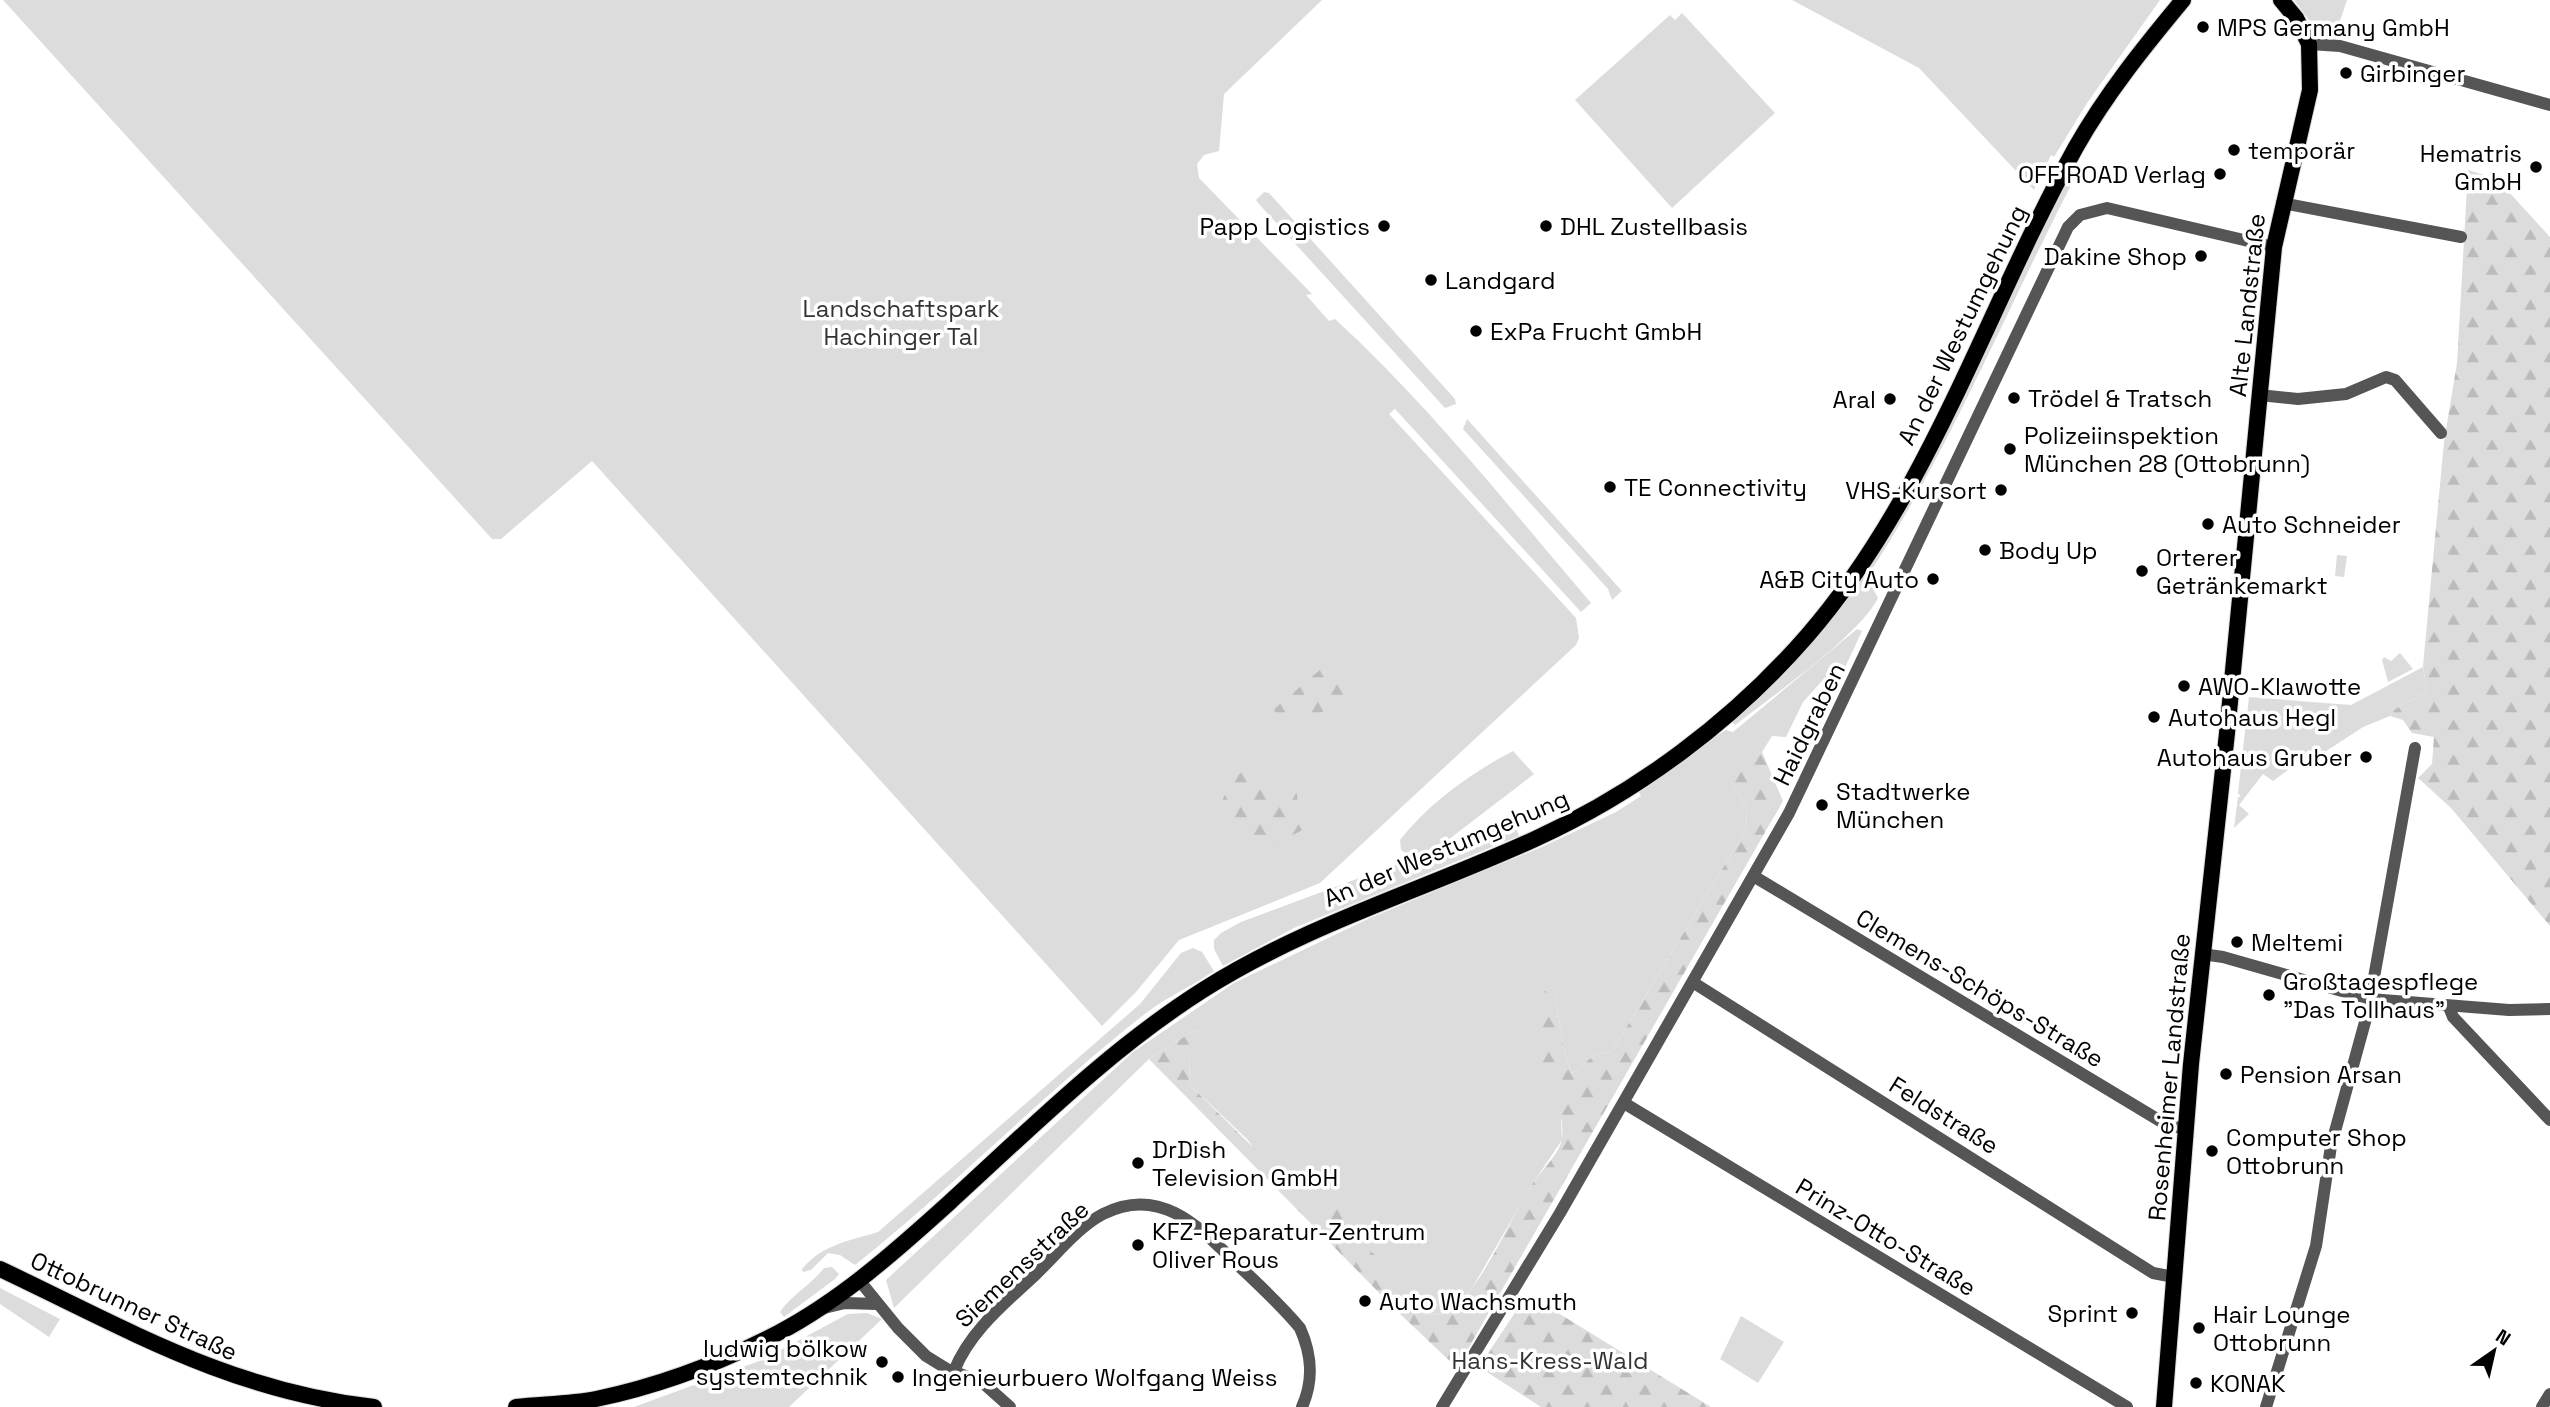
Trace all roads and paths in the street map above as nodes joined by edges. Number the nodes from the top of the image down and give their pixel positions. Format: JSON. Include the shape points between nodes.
{"nodes":[{"id":1,"x":2183,"y":0,"type":"edge"},
{"id":2,"x":2281,"y":0,"type":"edge"},
{"id":3,"x":2309,"y":44,"type":"junction"},
{"id":4,"x":2550,"y":105,"type":"edge"},
{"id":5,"x":2282,"y":203,"type":"junction"},
{"id":6,"x":2461,"y":237,"type":"dead end"},
{"id":7,"x":2274,"y":247,"type":"junction"},
{"id":8,"x":2259,"y":395,"type":"junction"},
{"id":9,"x":2441,"y":433,"type":"dead end"},
{"id":10,"x":2415,"y":748,"type":"dead end"},
{"id":11,"x":2225,"y":751,"type":"joint"},
{"id":12,"x":1755,"y":877,"type":"junction"},
{"id":13,"x":2202,"y":954,"type":"junction"},
{"id":14,"x":1694,"y":983,"type":"junction"},
{"id":15,"x":2370,"y":999,"type":"junction"},
{"id":16,"x":2449,"y":1007,"type":"junction"},
{"id":17,"x":2550,"y":1009,"type":"edge"},
{"id":18,"x":1624,"y":1103,"type":"junction"},
{"id":19,"x":2550,"y":1120,"type":"edge"},
{"id":20,"x":2186,"y":1129,"type":"junction"},
{"id":21,"x":0,"y":1269,"type":"edge"},
{"id":22,"x":2174,"y":1277,"type":"junction"},
{"id":23,"x":859,"y":1280,"type":"junction"},
{"id":24,"x":877,"y":1304,"type":"junction"},
{"id":25,"x":817,"y":1309,"type":"junction"},
{"id":26,"x":954,"y":1371,"type":"junction"},
{"id":27,"x":2550,"y":1394,"type":"edge"},
{"id":28,"x":373,"y":1407,"type":"edge"},
{"id":29,"x":516,"y":1407,"type":"edge"},
{"id":30,"x":1010,"y":1407,"type":"edge"},
{"id":31,"x":1302,"y":1407,"type":"edge"},
{"id":32,"x":1442,"y":1407,"type":"edge"},
{"id":33,"x":2127,"y":1407,"type":"edge"},
{"id":34,"x":2164,"y":1407,"type":"edge"},
{"id":35,"x":2266,"y":1407,"type":"edge"},
{"id":36,"x":2542,"y":1407,"type":"edge"}],
"edges":[{"from":1,"to":23,"type":"main road","name":"An der Westumgehung","via":[[2113,87],[2077,146],[1956,396],[1866,555],[1810,633],[1750,695],[1689,747],[1539,838],[1297,938],[1200,991],[1125,1045]]},
{"from":2,"to":3,"type":"main road","name":"Alte Landstraße"},
{"from":3,"to":4,"type":"street","via":[[2352,49]]},
{"from":3,"to":5,"type":"main road","name":"Alte Landstraße","via":[[2310,90]]},
{"from":5,"to":6,"type":"street"},
{"from":5,"to":7,"type":"main road","name":"Alte Landstraße"},
{"from":7,"to":8,"type":"main road","name":"Alte Landstraße"},
{"from":7,"to":12,"type":"street","name":"Haidgraben","via":[[2107,208],[2080,215],[2067,227],[1827,736]]},
{"from":8,"to":9,"type":"street","via":[[2298,400],[2346,394],[2386,377],[2395,380]]},
{"from":8,"to":11,"type":"main road","name":"Alte Landstraße"},
{"from":10,"to":15,"type":"street"},
{"from":11,"to":13,"type":"main road","name":"Rosenheimer Landstraße"},
{"from":12,"to":14,"type":"street","name":"Haidgraben"},
{"from":12,"to":20,"type":"street","name":"Clemens-Schöps-Straße","via":[[2167,1125]]},
{"from":13,"to":15,"type":"street"},
{"from":13,"to":20,"type":"main road","name":"Rosenheimer Landstraße"},
{"from":14,"to":18,"type":"street","name":"Haidgraben"},
{"from":14,"to":22,"type":"street","name":"Feldstraße","via":[[2153,1273]]},
{"from":15,"to":16,"type":"street"},
{"from":15,"to":35,"type":"street","via":[[2331,1146],[2316,1246]]},
{"from":16,"to":17,"type":"street"},
{"from":16,"to":19,"type":"street"},
{"from":18,"to":32,"type":"street","name":"Haidgraben"},
{"from":18,"to":33,"type":"street","name":"Prinz-Otto-Straße"},
{"from":20,"to":22,"type":"main road","name":"Rosenheimer Landstraße"},
{"from":21,"to":28,"type":"main road","name":"Ottobrunner Straße","via":[[218,1372],[311,1398]]},
{"from":22,"to":34,"type":"main road","name":"Rosenheimer Landstraße"},
{"from":23,"to":24,"type":"street"},
{"from":23,"to":25,"type":"main road","name":"An der Westumgehung"},
{"from":24,"to":25,"type":"street","via":[[845,1303]]},
{"from":24,"to":26,"type":"street","via":[[926,1356]]},
{"from":25,"to":29,"type":"main road","name":"An der Westumgehung","via":[[741,1350],[651,1384],[592,1400]]},
{"from":26,"to":30,"type":"street","via":[[991,1387]]},
{"from":26,"to":31,"type":"street","name":"Siemensstraße","via":[[981,1327],[1086,1226],[1111,1211],[1144,1205],[1176,1213],[1200,1228],[1300,1328],[1310,1370]]},
{"from":27,"to":36,"type":"street"}]}
